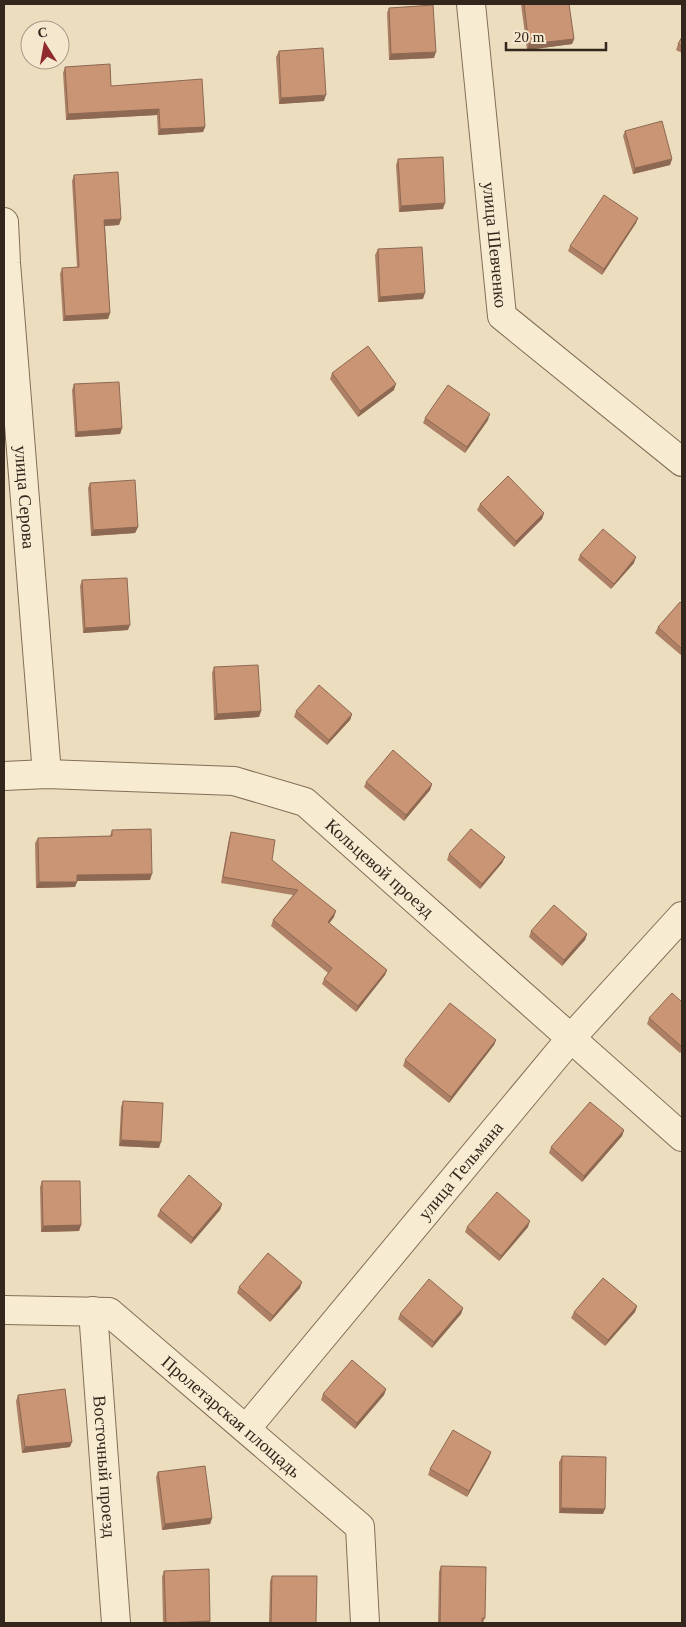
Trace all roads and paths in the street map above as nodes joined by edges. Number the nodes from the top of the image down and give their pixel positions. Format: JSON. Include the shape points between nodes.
{"nodes":[{"id":1,"x":470,"y":4,"type":"edge"},
{"id":2,"x":4,"y":222,"type":"edge"},
{"id":3,"x":682,"y":462,"type":"edge"},
{"id":4,"x":47,"y":774,"type":"junction"},
{"id":5,"x":4,"y":776,"type":"edge"},
{"id":6,"x":682,"y":916,"type":"edge"},
{"id":7,"x":571,"y":1038,"type":"junction"},
{"id":8,"x":682,"y":1137,"type":"edge"},
{"id":9,"x":4,"y":1310,"type":"edge"},
{"id":10,"x":93,"y":1312,"type":"junction"},
{"id":11,"x":246,"y":1429,"type":"junction"},
{"id":12,"x":116,"y":1623,"type":"edge"},
{"id":13,"x":365,"y":1623,"type":"edge"}],
"edges":[{"from":1,"to":3,"type":"street","name":"улица Шевченко","via":[[502,316]]},
{"from":2,"to":4,"type":"street","name":"улица Серова"},
{"from":4,"to":5,"type":"street","name":"Кольцевой проезд"},
{"from":4,"to":7,"type":"street","name":"Кольцевой проезд","via":[[234,781],[305,802]]},
{"from":6,"to":7,"type":"street","name":"улица Тельмана"},
{"from":7,"to":8,"type":"street","name":"Кольцевой проезд"},
{"from":7,"to":11,"type":"street","name":"улица Тельмана"},
{"from":9,"to":10,"type":"street","name":"Пролетарская площадь"},
{"from":10,"to":11,"type":"street","name":"Пролетарская площадь","via":[[109,1312]]},
{"from":10,"to":12,"type":"street","name":"Восточный проезд"},
{"from":11,"to":13,"type":"street","name":"Пролетарская площадь","via":[[360,1527]]}]}
